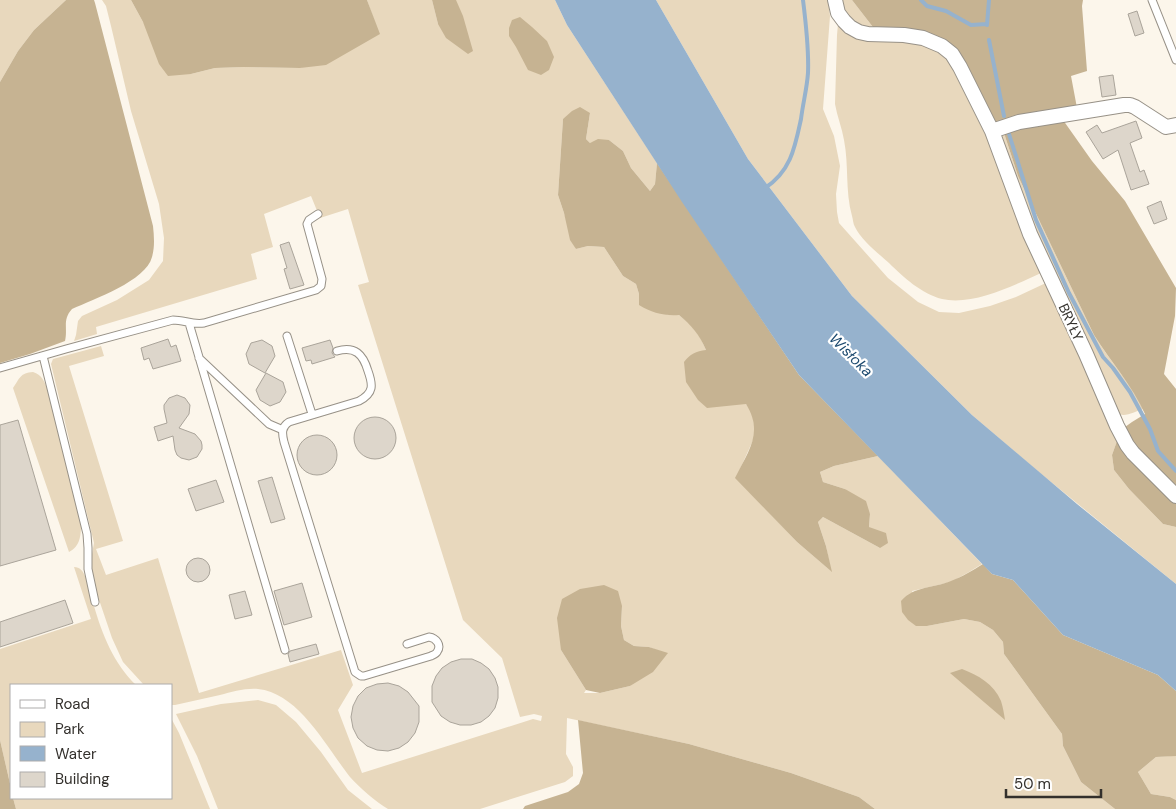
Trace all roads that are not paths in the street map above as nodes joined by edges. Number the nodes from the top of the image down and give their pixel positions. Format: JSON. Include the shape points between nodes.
{"nodes":[{"id":1,"x":834,"y":0,"type":"edge"},
{"id":2,"x":1152,"y":0,"type":"edge"},
{"id":3,"x":1176,"y":60,"type":"edge"},
{"id":4,"x":1176,"y":126,"type":"edge"},
{"id":5,"x":992,"y":132,"type":"junction"},
{"id":6,"x":318,"y":214,"type":"dead end"},
{"id":7,"x":189,"y":323,"type":"junction"},
{"id":8,"x":287,"y":336,"type":"dead end"},
{"id":9,"x":337,"y":351,"type":"dead end"},
{"id":10,"x":43,"y":356,"type":"junction"},
{"id":11,"x":198,"y":358,"type":"junction"},
{"id":12,"x":0,"y":368,"type":"edge"},
{"id":13,"x":312,"y":414,"type":"junction"},
{"id":14,"x":283,"y":430,"type":"junction"},
{"id":15,"x":1176,"y":496,"type":"edge"},
{"id":16,"x":95,"y":602,"type":"dead end"},
{"id":17,"x":407,"y":644,"type":"dead end"},
{"id":18,"x":285,"y":650,"type":"dead end"}],
"edges":[{"from":1,"to":5,"type":"street","name":"BRYŁY","via":[[844,21],[859,32],[923,38],[952,54]]},
{"from":2,"to":3,"type":"lane"},
{"from":4,"to":5,"type":"street","via":[[1166,127],[1135,107],[1124,105],[1019,122]]},
{"from":5,"to":15,"type":"street","name":"BRYŁY","via":[[1030,234],[1116,426],[1133,453]]},
{"from":6,"to":7,"type":"lane","via":[[307,224],[322,279],[319,288],[212,321]]},
{"from":7,"to":10,"type":"lane","via":[[173,320]]},
{"from":7,"to":11,"type":"lane"},
{"from":8,"to":13,"type":"lane"},
{"from":9,"to":13,"type":"lane","via":[[352,350],[360,355],[366,363],[372,387],[359,401]]},
{"from":10,"to":12,"type":"lane"},
{"from":10,"to":16,"type":"lane","via":[[87,534],[88,569]]},
{"from":11,"to":14,"type":"lane","via":[[269,424]]},
{"from":11,"to":18,"type":"lane"},
{"from":13,"to":14,"type":"lane","via":[[289,422]]},
{"from":14,"to":17,"type":"lane","via":[[355,672],[364,676],[431,656],[439,650],[433,637]]}]}
